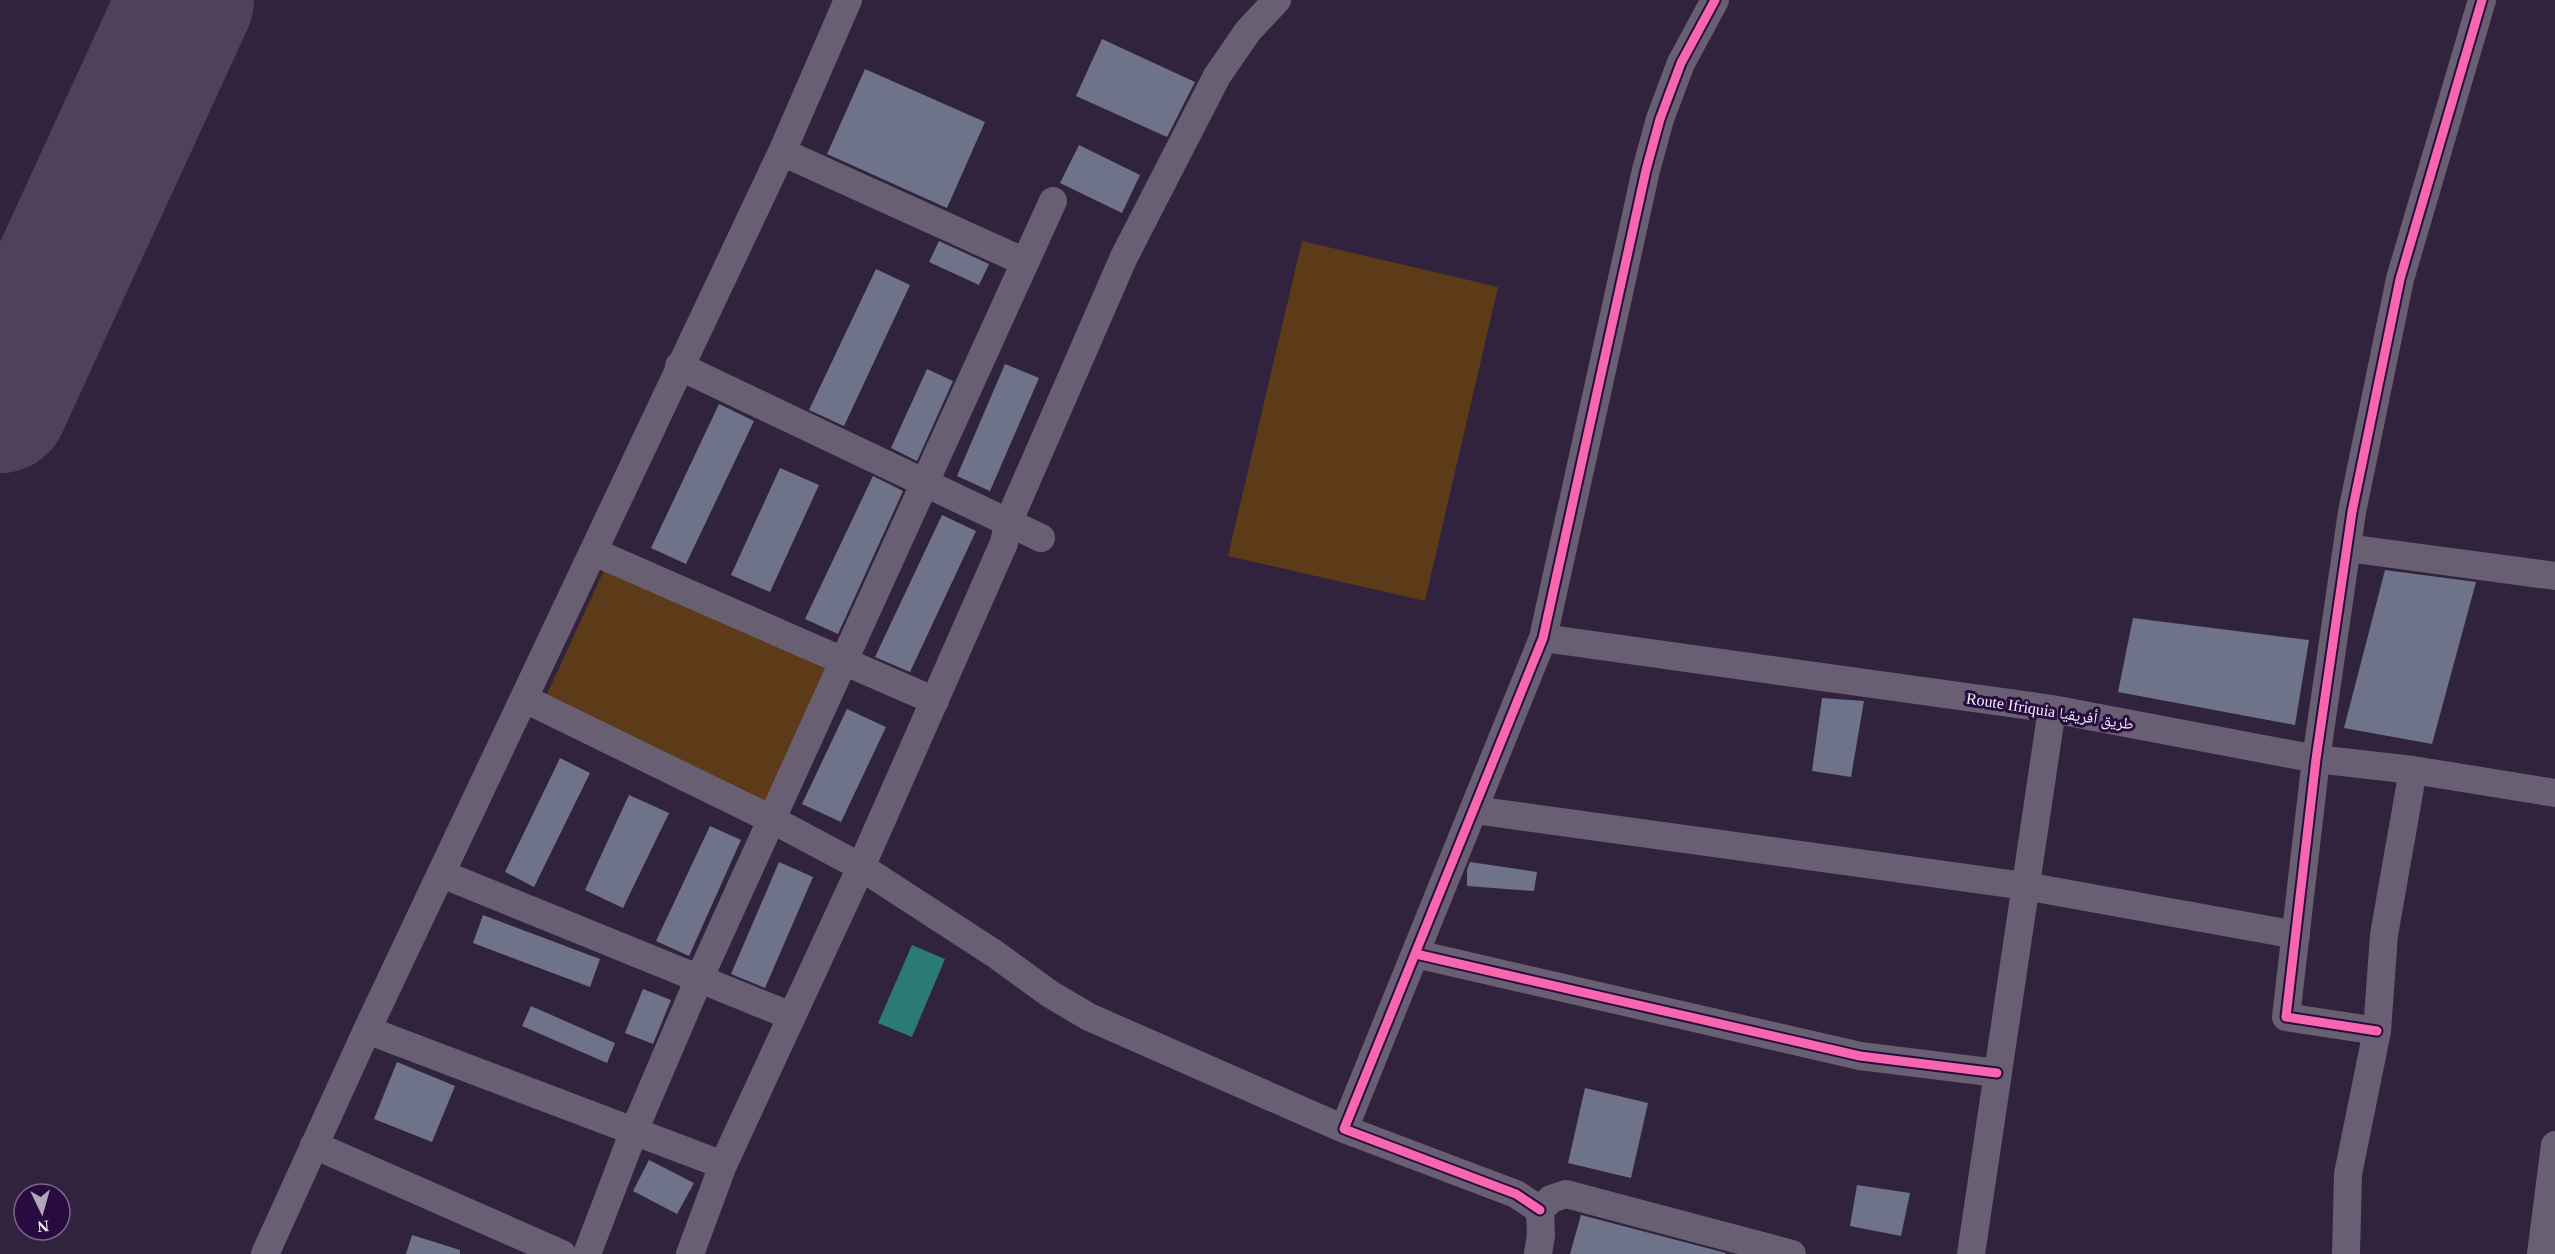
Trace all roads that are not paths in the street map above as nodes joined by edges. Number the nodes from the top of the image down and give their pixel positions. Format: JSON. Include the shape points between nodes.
{"nodes":[{"id":1,"x":848,"y":0,"type":"edge"},
{"id":2,"x":1277,"y":0,"type":"edge"},
{"id":3,"x":1715,"y":0,"type":"edge"},
{"id":4,"x":2482,"y":0,"type":"edge"},
{"id":5,"x":782,"y":152,"type":"junction"},
{"id":6,"x":1053,"y":201,"type":"dead end"},
{"id":7,"x":1025,"y":262,"type":"junction"},
{"id":8,"x":679,"y":366,"type":"junction"},
{"id":9,"x":925,"y":483,"type":"junction"},
{"id":10,"x":1008,"y":523,"type":"junction"},
{"id":11,"x":1041,"y":538,"type":"dead end"},
{"id":12,"x":2347,"y":548,"type":"junction"},
{"id":13,"x":594,"y":552,"type":"junction"},
{"id":14,"x":2555,"y":576,"type":"edge"},
{"id":15,"x":1542,"y":638,"type":"junction"},
{"id":16,"x":843,"y":661,"type":"junction"},
{"id":17,"x":525,"y":699,"type":"junction"},
{"id":18,"x":935,"y":701,"type":"junction"},
{"id":19,"x":2052,"y":709,"type":"junction"},
{"id":20,"x":2316,"y":759,"type":"junction"},
{"id":21,"x":2413,"y":770,"type":"junction"},
{"id":22,"x":2555,"y":793,"type":"edge"},
{"id":23,"x":1474,"y":810,"type":"junction"},
{"id":24,"x":771,"y":819,"type":"junction"},
{"id":25,"x":861,"y":867,"type":"junction"},
{"id":26,"x":442,"y":874,"type":"junction"},
{"id":27,"x":2025,"y":886,"type":"junction"},
{"id":28,"x":2296,"y":934,"type":"junction"},
{"id":29,"x":1416,"y":954,"type":"junction"},
{"id":30,"x":699,"y":979,"type":"junction"},
{"id":31,"x":791,"y":1016,"type":"junction"},
{"id":32,"x":367,"y":1030,"type":"junction"},
{"id":33,"x":2377,"y":1031,"type":"junction"},
{"id":34,"x":1997,"y":1073,"type":"junction"},
{"id":35,"x":1344,"y":1129,"type":"junction"},
{"id":36,"x":633,"y":1131,"type":"junction"},
{"id":37,"x":314,"y":1145,"type":"junction"},
{"id":38,"x":2555,"y":1145,"type":"edge"},
{"id":39,"x":723,"y":1165,"type":"junction"},
{"id":40,"x":1540,"y":1210,"type":"junction"},
{"id":41,"x":1735,"y":1247,"type":"edge"},
{"id":42,"x":265,"y":1254,"type":"edge"},
{"id":43,"x":562,"y":1254,"type":"edge"},
{"id":44,"x":587,"y":1254,"type":"edge"},
{"id":45,"x":690,"y":1254,"type":"edge"},
{"id":46,"x":1538,"y":1254,"type":"edge"},
{"id":47,"x":1792,"y":1254,"type":"edge"},
{"id":48,"x":1971,"y":1254,"type":"edge"},
{"id":49,"x":2346,"y":1254,"type":"edge"},
{"id":50,"x":2541,"y":1254,"type":"edge"}],
"edges":[{"from":1,"to":5,"type":"street"},
{"from":2,"to":10,"type":"street","via":[[1248,31],[1222,68],[1156,193],[1124,257]]},
{"from":3,"to":15,"type":"street","via":[[1681,63],[1646,170]]},
{"from":4,"to":12,"type":"street","via":[[2400,279]]},
{"from":5,"to":7,"type":"street"},
{"from":5,"to":8,"type":"street"},
{"from":6,"to":7,"type":"street"},
{"from":7,"to":9,"type":"street"},
{"from":8,"to":9,"type":"street"},
{"from":8,"to":13,"type":"street"},
{"from":9,"to":10,"type":"street"},
{"from":9,"to":16,"type":"street"},
{"from":10,"to":11,"type":"street"},
{"from":10,"to":18,"type":"street","via":[[1004,543]]},
{"from":12,"to":14,"type":"street"},
{"from":12,"to":20,"type":"street"},
{"from":13,"to":16,"type":"street"},
{"from":13,"to":17,"type":"street"},
{"from":15,"to":19,"type":"street","name":"Route Ifriquia طريق أفريقيا"},
{"from":15,"to":23,"type":"street"},
{"from":16,"to":18,"type":"street"},
{"from":16,"to":24,"type":"street"},
{"from":17,"to":24,"type":"street"},
{"from":17,"to":26,"type":"street"},
{"from":18,"to":25,"type":"street"},
{"from":19,"to":20,"type":"street","name":"Route Ifriquia طريق أفريقيا"},
{"from":19,"to":27,"type":"street"},
{"from":20,"to":21,"type":"street","name":"Route Ifriquia طريق أفريقيا"},
{"from":20,"to":28,"type":"street"},
{"from":21,"to":22,"type":"street","name":"Route Ifriquia طريق أفريقيا"},
{"from":21,"to":33,"type":"street","via":[[2384,935]]},
{"from":23,"to":27,"type":"street"},
{"from":23,"to":29,"type":"street"},
{"from":24,"to":25,"type":"street"},
{"from":24,"to":30,"type":"street"},
{"from":25,"to":31,"type":"street"},
{"from":25,"to":35,"type":"street","via":[[1089,1017]]},
{"from":26,"to":30,"type":"street"},
{"from":26,"to":32,"type":"street"},
{"from":27,"to":28,"type":"street"},
{"from":27,"to":34,"type":"street"},
{"from":28,"to":33,"type":"street","via":[[2286,1017]]},
{"from":29,"to":34,"type":"street","via":[[1860,1056]]},
{"from":29,"to":35,"type":"street"},
{"from":30,"to":31,"type":"street"},
{"from":30,"to":36,"type":"street"},
{"from":31,"to":39,"type":"street"},
{"from":32,"to":36,"type":"street"},
{"from":32,"to":37,"type":"street"},
{"from":33,"to":49,"type":"street","via":[[2348,1174]]},
{"from":34,"to":48,"type":"street"},
{"from":35,"to":40,"type":"street","via":[[1516,1194]]},
{"from":36,"to":39,"type":"street"},
{"from":36,"to":44,"type":"street"},
{"from":37,"to":42,"type":"street"},
{"from":37,"to":43,"type":"street"},
{"from":38,"to":50,"type":"street"},
{"from":39,"to":45,"type":"street"},
{"from":40,"to":41,"type":"street","via":[[1551,1199],[1566,1194]]},
{"from":40,"to":46,"type":"street"},
{"from":41,"to":47,"type":"street"}]}
